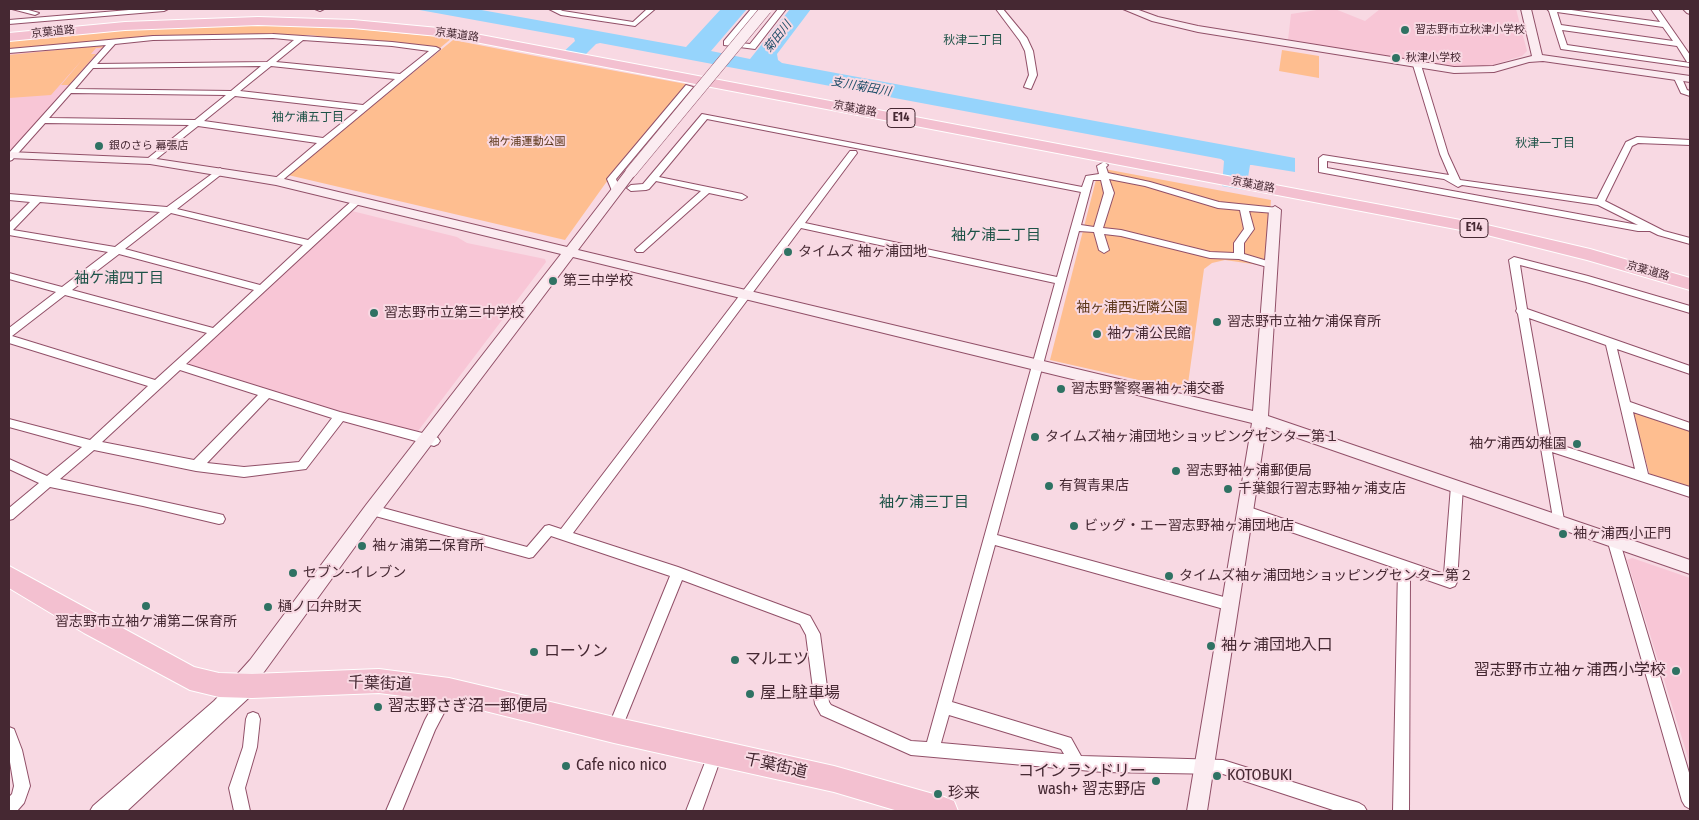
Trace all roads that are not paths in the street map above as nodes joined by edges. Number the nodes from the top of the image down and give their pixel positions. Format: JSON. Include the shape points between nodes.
{"nodes":[{"id":1,"x":16,"y":9,"type":"edge"},
{"id":2,"x":43,"y":9,"type":"edge"},
{"id":3,"x":164,"y":9,"type":"edge"},
{"id":4,"x":553,"y":9,"type":"edge"},
{"id":5,"x":651,"y":9,"type":"edge"},
{"id":6,"x":755,"y":9,"type":"edge"},
{"id":7,"x":766,"y":9,"type":"edge"},
{"id":8,"x":774,"y":9,"type":"edge"},
{"id":9,"x":782,"y":9,"type":"edge"},
{"id":10,"x":1000,"y":9,"type":"edge"},
{"id":11,"x":1128,"y":9,"type":"edge"},
{"id":12,"x":1526,"y":9,"type":"edge"},
{"id":13,"x":1551,"y":9,"type":"edge"},
{"id":14,"x":1655,"y":9,"type":"edge"},
{"id":15,"x":107,"y":10,"type":"edge"},
{"id":16,"x":1573,"y":10,"type":"edge"},
{"id":17,"x":36,"y":13,"type":"junction"},
{"id":18,"x":27,"y":20,"type":"junction"},
{"id":19,"x":9,"y":22,"type":"edge"},
{"id":20,"x":1667,"y":25,"type":"junction"},
{"id":21,"x":1558,"y":27,"type":"junction"},
{"id":22,"x":9,"y":32,"type":"edge"},
{"id":23,"x":9,"y":37,"type":"edge"},
{"id":24,"x":302,"y":37,"type":"junction"},
{"id":25,"x":113,"y":41,"type":"junction"},
{"id":26,"x":1679,"y":44,"type":"junction"},
{"id":27,"x":562,"y":50,"type":"junction"},
{"id":28,"x":9,"y":51,"type":"edge"},
{"id":29,"x":1628,"y":56,"type":"junction"},
{"id":30,"x":1538,"y":59,"type":"junction"},
{"id":31,"x":1690,"y":60,"type":"edge"},
{"id":32,"x":269,"y":64,"type":"junction"},
{"id":33,"x":1417,"y":65,"type":"junction"},
{"id":34,"x":91,"y":66,"type":"junction"},
{"id":35,"x":1690,"y":66,"type":"edge"},
{"id":36,"x":1632,"y":71,"type":"junction"},
{"id":37,"x":402,"y":77,"type":"junction"},
{"id":38,"x":1678,"y":78,"type":"junction"},
{"id":39,"x":1690,"y":79,"type":"edge"},
{"id":40,"x":689,"y":87,"type":"dead end"},
{"id":41,"x":1028,"y":87,"type":"dead end"},
{"id":42,"x":68,"y":91,"type":"junction"},
{"id":43,"x":234,"y":93,"type":"junction"},
{"id":44,"x":1690,"y":94,"type":"edge"},
{"id":45,"x":364,"y":108,"type":"junction"},
{"id":46,"x":44,"y":120,"type":"junction"},
{"id":47,"x":197,"y":123,"type":"junction"},
{"id":48,"x":324,"y":141,"type":"junction"},
{"id":49,"x":1690,"y":142,"type":"edge"},
{"id":50,"x":853,"y":153,"type":"dead end"},
{"id":51,"x":10,"y":156,"type":"edge"},
{"id":52,"x":150,"y":161,"type":"junction"},
{"id":53,"x":1103,"y":170,"type":"junction"},
{"id":54,"x":220,"y":171,"type":"junction"},
{"id":55,"x":642,"y":174,"type":"junction"},
{"id":56,"x":276,"y":181,"type":"junction"},
{"id":57,"x":1256,"y":182,"type":"junction"},
{"id":58,"x":1457,"y":182,"type":"junction"},
{"id":59,"x":624,"y":189,"type":"junction"},
{"id":60,"x":707,"y":190,"type":"junction"},
{"id":61,"x":1085,"y":190,"type":"junction"},
{"id":62,"x":742,"y":196,"type":"dead end"},
{"id":63,"x":1460,"y":196,"type":"junction"},
{"id":64,"x":9,"y":197,"type":"edge"},
{"id":65,"x":38,"y":199,"type":"junction"},
{"id":66,"x":357,"y":201,"type":"junction"},
{"id":67,"x":1600,"y":202,"type":"junction"},
{"id":68,"x":1244,"y":208,"type":"junction"},
{"id":69,"x":170,"y":210,"type":"junction"},
{"id":70,"x":1275,"y":210,"type":"joint"},
{"id":71,"x":800,"y":225,"type":"junction"},
{"id":72,"x":1075,"y":227,"type":"junction"},
{"id":73,"x":1651,"y":228,"type":"junction"},
{"id":74,"x":9,"y":230,"type":"edge"},
{"id":75,"x":1098,"y":230,"type":"junction"},
{"id":76,"x":1690,"y":241,"type":"edge"},
{"id":77,"x":310,"y":244,"type":"junction"},
{"id":78,"x":117,"y":250,"type":"junction"},
{"id":79,"x":640,"y":250,"type":"dead end"},
{"id":80,"x":1104,"y":250,"type":"dead end"},
{"id":81,"x":574,"y":252,"type":"junction"},
{"id":82,"x":1238,"y":256,"type":"junction"},
{"id":83,"x":1271,"y":265,"type":"junction"},
{"id":84,"x":1690,"y":276,"type":"edge"},
{"id":85,"x":9,"y":277,"type":"edge"},
{"id":86,"x":1060,"y":281,"type":"junction"},
{"id":87,"x":1690,"y":284,"type":"edge"},
{"id":88,"x":262,"y":289,"type":"junction"},
{"id":89,"x":63,"y":292,"type":"junction"},
{"id":90,"x":748,"y":295,"type":"junction"},
{"id":91,"x":1690,"y":309,"type":"edge"},
{"id":92,"x":1521,"y":311,"type":"junction"},
{"id":93,"x":215,"y":332,"type":"junction"},
{"id":94,"x":9,"y":333,"type":"edge"},
{"id":95,"x":9,"y":339,"type":"edge"},
{"id":96,"x":1610,"y":341,"type":"junction"},
{"id":97,"x":1037,"y":365,"type":"junction"},
{"id":98,"x":178,"y":366,"type":"junction"},
{"id":99,"x":1690,"y":370,"type":"edge"},
{"id":100,"x":157,"y":385,"type":"junction"},
{"id":101,"x":267,"y":393,"type":"junction"},
{"id":102,"x":1626,"y":405,"type":"junction"},
{"id":103,"x":340,"y":416,"type":"junction"},
{"id":104,"x":1260,"y":419,"type":"junction"},
{"id":105,"x":9,"y":423,"type":"edge"},
{"id":106,"x":1690,"y":427,"type":"edge"},
{"id":107,"x":430,"y":440,"type":"junction"},
{"id":108,"x":92,"y":445,"type":"junction"},
{"id":109,"x":1545,"y":446,"type":"junction"},
{"id":110,"x":9,"y":464,"type":"edge"},
{"id":111,"x":196,"y":466,"type":"junction"},
{"id":112,"x":1643,"y":477,"type":"junction"},
{"id":113,"x":49,"y":482,"type":"junction"},
{"id":114,"x":1457,"y":486,"type":"junction"},
{"id":115,"x":1690,"y":492,"type":"edge"},
{"id":116,"x":376,"y":511,"type":"junction"},
{"id":117,"x":1246,"y":511,"type":"junction"},
{"id":118,"x":9,"y":515,"type":"edge"},
{"id":119,"x":219,"y":519,"type":"dead end"},
{"id":120,"x":1558,"y":520,"type":"junction"},
{"id":121,"x":564,"y":535,"type":"junction"},
{"id":122,"x":988,"y":538,"type":"junction"},
{"id":123,"x":1613,"y":539,"type":"junction"},
{"id":124,"x":1404,"y":566,"type":"junction"},
{"id":125,"x":1690,"y":567,"type":"edge"},
{"id":126,"x":678,"y":573,"type":"junction"},
{"id":127,"x":9,"y":576,"type":"edge"},
{"id":128,"x":1230,"y":605,"type":"junction"},
{"id":129,"x":245,"y":686,"type":"junction"},
{"id":130,"x":449,"y":690,"type":"junction"},
{"id":131,"x":943,"y":706,"type":"junction"},
{"id":132,"x":253,"y":719,"type":"dead end"},
{"id":133,"x":614,"y":730,"type":"junction"},
{"id":134,"x":9,"y":734,"type":"edge"},
{"id":135,"x":932,"y":750,"type":"junction"},
{"id":136,"x":716,"y":752,"type":"junction"},
{"id":137,"x":1077,"y":763,"type":"junction"},
{"id":138,"x":1202,"y":766,"type":"junction"},
{"id":139,"x":1687,"y":780,"type":"edge"},
{"id":140,"x":1690,"y":801,"type":"edge"},
{"id":141,"x":9,"y":808,"type":"edge"},
{"id":142,"x":98,"y":811,"type":"edge"},
{"id":143,"x":116,"y":811,"type":"edge"},
{"id":144,"x":242,"y":811,"type":"edge"},
{"id":145,"x":394,"y":811,"type":"edge"},
{"id":146,"x":694,"y":811,"type":"edge"},
{"id":147,"x":944,"y":811,"type":"edge"},
{"id":148,"x":1197,"y":811,"type":"edge"},
{"id":149,"x":1359,"y":811,"type":"edge"},
{"id":150,"x":1401,"y":811,"type":"edge"}],
"edges":[{"from":1,"to":17,"type":"street"},
{"from":2,"to":17,"type":"street"},
{"from":3,"to":15,"type":"street"},
{"from":4,"to":5,"type":"street","via":[[635,24]]},
{"from":6,"to":9,"type":"street","via":[[727,43],[752,47]]},
{"from":7,"to":55,"type":"street","bridge":true},
{"from":8,"to":55,"type":"street"},
{"from":10,"to":41,"type":"street","via":[[1028,50],[1033,75]]},
{"from":11,"to":33,"type":"street","via":[[1198,29]]},
{"from":12,"to":30,"type":"street"},
{"from":13,"to":16,"type":"street"},
{"from":13,"to":21,"type":"street"},
{"from":14,"to":20,"type":"street"},
{"from":15,"to":18,"type":"street"},
{"from":16,"to":20,"type":"street"},
{"from":17,"to":18,"type":"street"},
{"from":18,"to":19,"type":"street"},
{"from":20,"to":26,"type":"street"},
{"from":21,"to":26,"type":"street"},
{"from":21,"to":29,"type":"street","via":[[1564,47]]},
{"from":22,"to":27,"type":"highway","name":"京葉道路","number":"E14","via":[[158,18],[329,16],[435,25]]},
{"from":23,"to":27,"type":"highway","name":"京葉道路","number":"E14","via":[[170,23],[305,22],[385,26]]},
{"from":24,"to":25,"type":"street","via":[[213,36]]},
{"from":24,"to":32,"type":"street"},
{"from":24,"to":37,"type":"street","via":[[436,49]]},
{"from":25,"to":28,"type":"street"},
{"from":25,"to":34,"type":"street"},
{"from":26,"to":31,"type":"street"},
{"from":27,"to":57,"type":"highway","name":"京葉道路","number":"E14"},
{"from":29,"to":35,"type":"street"},
{"from":29,"to":36,"type":"street"},
{"from":30,"to":33,"type":"street","via":[[1478,71]]},
{"from":30,"to":36,"type":"street"},
{"from":32,"to":34,"type":"street"},
{"from":32,"to":37,"type":"street"},
{"from":32,"to":43,"type":"street"},
{"from":33,"to":58,"type":"street","via":[[1444,154]]},
{"from":34,"to":42,"type":"street"},
{"from":36,"to":38,"type":"street"},
{"from":37,"to":45,"type":"street"},
{"from":38,"to":39,"type":"street"},
{"from":38,"to":44,"type":"street"},
{"from":40,"to":59,"type":"street","via":[[612,179]]},
{"from":42,"to":43,"type":"street"},
{"from":42,"to":46,"type":"street"},
{"from":43,"to":45,"type":"street"},
{"from":43,"to":47,"type":"street"},
{"from":45,"to":48,"type":"street"},
{"from":46,"to":47,"type":"street"},
{"from":46,"to":51,"type":"street"},
{"from":47,"to":48,"type":"street"},
{"from":47,"to":52,"type":"street"},
{"from":48,"to":56,"type":"street"},
{"from":49,"to":67,"type":"street","via":[[1637,140],[1629,144]]},
{"from":50,"to":71,"type":"street"},
{"from":51,"to":52,"type":"street"},
{"from":52,"to":54,"type":"street"},
{"from":53,"to":61,"type":"street","via":[[1089,178]]},
{"from":53,"to":68,"type":"street","via":[[1218,205]]},
{"from":53,"to":75,"type":"street","via":[[1109,193]]},
{"from":54,"to":56,"type":"street"},
{"from":54,"to":69,"type":"street"},
{"from":55,"to":59,"type":"street"},
{"from":55,"to":59,"type":"street","via":[[646,187]]},
{"from":55,"to":60,"type":"street"},
{"from":55,"to":61,"type":"street","via":[[705,116]]},
{"from":56,"to":66,"type":"street"},
{"from":57,"to":84,"type":"highway","name":"京葉道路","number":"E14","via":[[1494,224]]},
{"from":57,"to":87,"type":"highway","name":"京葉道路","number":"E14","via":[[1534,240]]},
{"from":58,"to":63,"type":"street"},
{"from":58,"to":63,"type":"street","via":[[1446,177],[1323,158],[1322,170]]},
{"from":58,"to":67,"type":"street"},
{"from":59,"to":81,"type":"street"},
{"from":60,"to":62,"type":"street"},
{"from":60,"to":79,"type":"street"},
{"from":61,"to":72,"type":"street"},
{"from":63,"to":73,"type":"street"},
{"from":64,"to":65,"type":"street"},
{"from":65,"to":69,"type":"street"},
{"from":65,"to":74,"type":"street"},
{"from":66,"to":77,"type":"street"},
{"from":66,"to":81,"type":"street"},
{"from":67,"to":73,"type":"street"},
{"from":68,"to":70,"type":"street"},
{"from":68,"to":82,"type":"street","via":[[1249,229],[1239,243]]},
{"from":69,"to":77,"type":"street"},
{"from":69,"to":78,"type":"street"},
{"from":70,"to":83,"type":"street"},
{"from":71,"to":86,"type":"street"},
{"from":71,"to":90,"type":"street"},
{"from":72,"to":75,"type":"street"},
{"from":72,"to":86,"type":"street"},
{"from":73,"to":76,"type":"street"},
{"from":74,"to":78,"type":"street"},
{"from":75,"to":80,"type":"street"},
{"from":75,"to":82,"type":"street","via":[[1210,255]]},
{"from":77,"to":88,"type":"street"},
{"from":78,"to":88,"type":"street"},
{"from":78,"to":89,"type":"street"},
{"from":81,"to":90,"type":"street"},
{"from":81,"to":107,"type":"street"},
{"from":82,"to":83,"type":"street"},
{"from":83,"to":104,"type":"street"},
{"from":85,"to":89,"type":"street"},
{"from":86,"to":97,"type":"street"},
{"from":88,"to":93,"type":"street"},
{"from":89,"to":93,"type":"street"},
{"from":89,"to":94,"type":"street"},
{"from":90,"to":97,"type":"street"},
{"from":90,"to":121,"type":"street"},
{"from":91,"to":92,"type":"street","via":[[1514,260]]},
{"from":92,"to":96,"type":"street"},
{"from":92,"to":109,"type":"street"},
{"from":93,"to":98,"type":"street"},
{"from":95,"to":100,"type":"street"},
{"from":96,"to":99,"type":"street"},
{"from":96,"to":102,"type":"street"},
{"from":97,"to":104,"type":"street"},
{"from":97,"to":122,"type":"street"},
{"from":98,"to":100,"type":"street"},
{"from":98,"to":101,"type":"street"},
{"from":100,"to":108,"type":"street"},
{"from":101,"to":103,"type":"street"},
{"from":101,"to":111,"type":"street"},
{"from":102,"to":106,"type":"street"},
{"from":102,"to":112,"type":"street"},
{"from":103,"to":107,"type":"street"},
{"from":103,"to":111,"type":"street","via":[[302,466],[244,472]]},
{"from":104,"to":114,"type":"street"},
{"from":104,"to":117,"type":"street"},
{"from":105,"to":108,"type":"street"},
{"from":107,"to":116,"type":"street"},
{"from":108,"to":111,"type":"street"},
{"from":108,"to":113,"type":"street"},
{"from":109,"to":112,"type":"street"},
{"from":109,"to":120,"type":"street"},
{"from":110,"to":113,"type":"street"},
{"from":112,"to":115,"type":"street"},
{"from":113,"to":118,"type":"street"},
{"from":113,"to":119,"type":"street"},
{"from":114,"to":120,"type":"street"},
{"from":114,"to":124,"type":"street","via":[[1450,582]]},
{"from":116,"to":121,"type":"street","via":[[529,553],[549,530]]},
{"from":116,"to":129,"type":"street","via":[[269,666]]},
{"from":117,"to":124,"type":"street"},
{"from":117,"to":128,"type":"street"},
{"from":120,"to":123,"type":"street"},
{"from":121,"to":126,"type":"street"},
{"from":122,"to":128,"type":"street"},
{"from":122,"to":131,"type":"street"},
{"from":123,"to":125,"type":"street"},
{"from":123,"to":139,"type":"street","via":[[1648,663]]},
{"from":124,"to":150,"type":"street"},
{"from":126,"to":133,"type":"street"},
{"from":126,"to":135,"type":"street","via":[[805,620],[813,634],[822,704],[826,710],[911,748]]},
{"from":127,"to":129,"type":"highway","name":"千葉街道","via":[[181,675],[219,685]]},
{"from":128,"to":138,"type":"street"},
{"from":129,"to":130,"type":"highway","name":"千葉街道","via":[[379,681]]},
{"from":129,"to":142,"type":"street"},
{"from":129,"to":143,"type":"street"},
{"from":130,"to":133,"type":"highway","name":"千葉街道"},
{"from":130,"to":145,"type":"street","via":[[430,725]]},
{"from":131,"to":135,"type":"street"},
{"from":131,"to":137,"type":"street","via":[[1066,743]]},
{"from":132,"to":144,"type":"street","via":[[250,747],[237,788]]},
{"from":133,"to":136,"type":"highway","name":"千葉街道"},
{"from":134,"to":141,"type":"street","via":[[22,786],[19,798]]},
{"from":135,"to":137,"type":"street"},
{"from":136,"to":146,"type":"street"},
{"from":136,"to":147,"type":"highway","name":"千葉街道","via":[[834,779]]},
{"from":137,"to":138,"type":"street"},
{"from":138,"to":148,"type":"street"},
{"from":138,"to":149,"type":"street","via":[[1223,767]]},
{"from":139,"to":140,"type":"street"}]}
